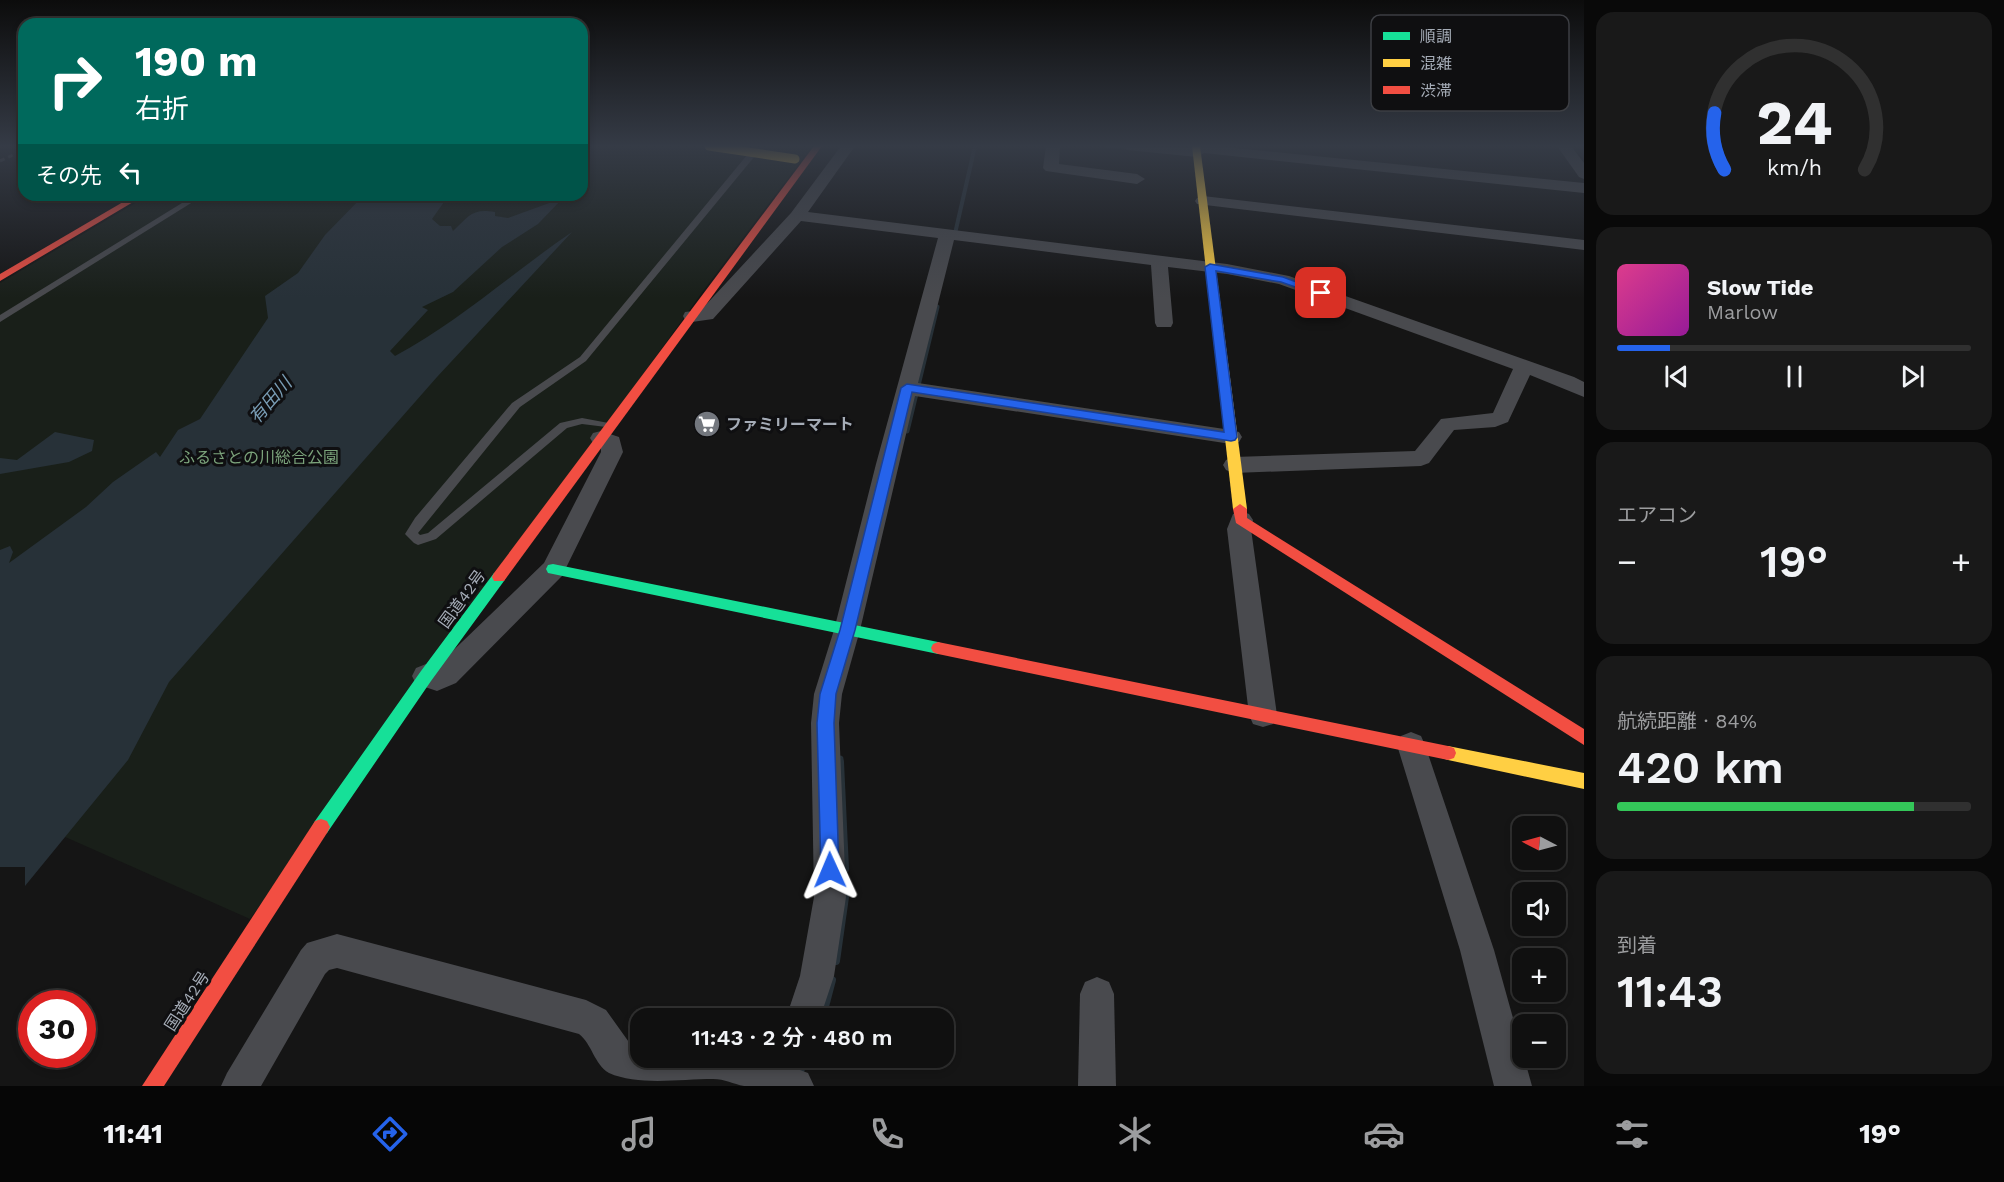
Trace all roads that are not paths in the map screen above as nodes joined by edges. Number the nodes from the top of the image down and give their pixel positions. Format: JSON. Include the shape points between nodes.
{"nodes":[{"id":1,"x":718,"y":197,"type":"edge"},
{"id":2,"x":775,"y":197,"type":"edge"},
{"id":3,"x":811,"y":197,"type":"edge"},
{"id":4,"x":1202,"y":197,"type":"edge"},
{"id":5,"x":131,"y":201,"type":"edge"},
{"id":6,"x":190,"y":201,"type":"edge"},
{"id":7,"x":1203,"y":201,"type":"junction"},
{"id":8,"x":797,"y":216,"type":"junction"},
{"id":9,"x":947,"y":235,"type":"junction"},
{"id":10,"x":1584,"y":245,"type":"edge"},
{"id":11,"x":1159,"y":261,"type":"junction"},
{"id":12,"x":1210,"y":267,"type":"junction"},
{"id":13,"x":0,"y":278,"type":"edge"},
{"id":14,"x":692,"y":316,"type":"junction"},
{"id":15,"x":0,"y":319,"type":"edge"},
{"id":16,"x":1164,"y":323,"type":"dead end"},
{"id":17,"x":1524,"y":366,"type":"junction"},
{"id":18,"x":1582,"y":386,"type":"edge"},
{"id":19,"x":907,"y":388,"type":"junction"},
{"id":20,"x":605,"y":432,"type":"junction"},
{"id":21,"x":1231,"y":437,"type":"junction"},
{"id":22,"x":1234,"y":465,"type":"junction"},
{"id":23,"x":1241,"y":520,"type":"junction"},
{"id":24,"x":553,"y":569,"type":"junction"},
{"id":25,"x":848,"y":630,"type":"junction"},
{"id":26,"x":426,"y":676,"type":"junction"},
{"id":27,"x":1263,"y":715,"type":"junction"},
{"id":28,"x":1584,"y":738,"type":"edge"},
{"id":29,"x":1411,"y":745,"type":"junction"},
{"id":30,"x":1584,"y":781,"type":"edge"},
{"id":31,"x":1097,"y":994,"type":"dead end"},
{"id":32,"x":806,"y":1008,"type":"edge"},
{"id":33,"x":783,"y":1078,"type":"edge"},
{"id":34,"x":152,"y":1086,"type":"edge"},
{"id":35,"x":240,"y":1086,"type":"edge"},
{"id":36,"x":1097,"y":1086,"type":"edge"},
{"id":37,"x":1513,"y":1086,"type":"edge"}],
"edges":[{"from":1,"to":20,"type":"lane","via":[[583,359],[512,410],[411,534],[418,540],[432,537],[564,424],[582,422]]},
{"from":2,"to":14,"type":"main road","name":"国道42号"},
{"from":3,"to":8,"type":"street"},
{"from":4,"to":7,"type":"main road"},
{"from":5,"to":13,"type":"main road"},
{"from":6,"to":15,"type":"lane"},
{"from":7,"to":10,"type":"street"},
{"from":7,"to":12,"type":"main road"},
{"from":8,"to":9,"type":"street"},
{"from":8,"to":14,"type":"street","via":[[706,315]]},
{"from":9,"to":11,"type":"street"},
{"from":9,"to":19,"type":"street"},
{"from":11,"to":12,"type":"street"},
{"from":11,"to":16,"type":"street"},
{"from":12,"to":17,"type":"street","via":[[1283,280]]},
{"from":12,"to":21,"type":"main road"},
{"from":14,"to":20,"type":"main road","name":"国道42号"},
{"from":17,"to":18,"type":"street"},
{"from":17,"to":22,"type":"street","via":[[1501,417],[1448,424],[1421,458]]},
{"from":19,"to":21,"type":"street"},
{"from":19,"to":25,"type":"street"},
{"from":20,"to":24,"type":"street","via":[[612,453]]},
{"from":20,"to":26,"type":"main road","name":"国道42号"},
{"from":21,"to":22,"type":"main road"},
{"from":22,"to":23,"type":"main road"},
{"from":23,"to":27,"type":"street"},
{"from":23,"to":28,"type":"main road"},
{"from":24,"to":25,"type":"main road"},
{"from":24,"to":26,"type":"street","via":[[446,675],[437,679]]},
{"from":25,"to":27,"type":"main road"},
{"from":25,"to":32,"type":"street","via":[[826,708],[830,897],[817,976]]},
{"from":26,"to":34,"type":"main road","name":"国道42号","via":[[292,869]]},
{"from":27,"to":29,"type":"main road"},
{"from":29,"to":30,"type":"main road"},
{"from":29,"to":37,"type":"street","via":[[1477,950]]},
{"from":31,"to":36,"type":"street"},
{"from":33,"to":35,"type":"street","via":[[713,1060],[628,1063],[616,1058],[608,1049],[603,1032],[586,1018],[337,951],[319,955],[313,962]]}]}
